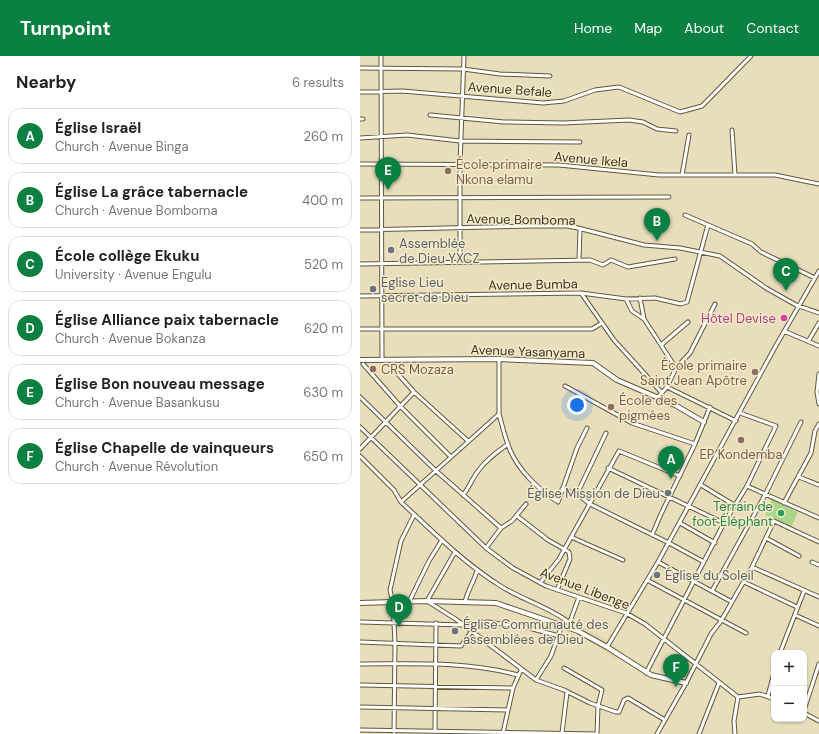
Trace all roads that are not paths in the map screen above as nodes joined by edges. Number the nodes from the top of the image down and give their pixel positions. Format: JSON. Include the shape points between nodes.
{"nodes":[{"id":1,"x":381,"y":56,"type":"edge"},
{"id":2,"x":464,"y":56,"type":"edge"},
{"id":3,"x":751,"y":56,"type":"edge"},
{"id":4,"x":360,"y":68,"type":"edge"},
{"id":5,"x":381,"y":69,"type":"junction"},
{"id":6,"x":463,"y":69,"type":"junction"},
{"id":7,"x":550,"y":76,"type":"dead end"},
{"id":8,"x":360,"y":92,"type":"edge"},
{"id":9,"x":381,"y":92,"type":"junction"},
{"id":10,"x":461,"y":96,"type":"junction"},
{"id":11,"x":430,"y":115,"type":"dead end"},
{"id":12,"x":460,"y":119,"type":"junction"},
{"id":13,"x":732,"y":130,"type":"dead end"},
{"id":14,"x":676,"y":131,"type":"dead end"},
{"id":15,"x":689,"y":135,"type":"dead end"},
{"id":16,"x":381,"y":137,"type":"junction"},
{"id":17,"x":360,"y":138,"type":"edge"},
{"id":18,"x":460,"y":141,"type":"junction"},
{"id":19,"x":580,"y":142,"type":"dead end"},
{"id":20,"x":360,"y":164,"type":"edge"},
{"id":21,"x":381,"y":164,"type":"junction"},
{"id":22,"x":460,"y":164,"type":"junction"},
{"id":23,"x":682,"y":175,"type":"junction"},
{"id":24,"x":734,"y":175,"type":"junction"},
{"id":25,"x":819,"y":184,"type":"edge"},
{"id":26,"x":669,"y":197,"type":"dead end"},
{"id":27,"x":360,"y":198,"type":"edge"},
{"id":28,"x":381,"y":198,"type":"junction"},
{"id":29,"x":461,"y":198,"type":"junction"},
{"id":30,"x":685,"y":215,"type":"dead end"},
{"id":31,"x":708,"y":225,"type":"junction"},
{"id":32,"x":460,"y":228,"type":"junction"},
{"id":33,"x":580,"y":229,"type":"junction"},
{"id":34,"x":360,"y":230,"type":"edge"},
{"id":35,"x":381,"y":230,"type":"junction"},
{"id":36,"x":700,"y":252,"type":"junction"},
{"id":37,"x":675,"y":259,"type":"dead end"},
{"id":38,"x":579,"y":260,"type":"junction"},
{"id":39,"x":460,"y":262,"type":"junction"},
{"id":40,"x":360,"y":264,"type":"edge"},
{"id":41,"x":382,"y":264,"type":"junction"},
{"id":42,"x":819,"y":271,"type":"edge"},
{"id":43,"x":815,"y":278,"type":"junction"},
{"id":44,"x":581,"y":292,"type":"junction"},
{"id":45,"x":360,"y":296,"type":"edge"},
{"id":46,"x":382,"y":296,"type":"junction"},
{"id":47,"x":640,"y":298,"type":"junction"},
{"id":48,"x":626,"y":299,"type":"junction"},
{"id":49,"x":715,"y":304,"type":"dead end"},
{"id":50,"x":799,"y":305,"type":"junction"},
{"id":51,"x":819,"y":313,"type":"edge"},
{"id":52,"x":644,"y":319,"type":"junction"},
{"id":53,"x":688,"y":322,"type":"dead end"},
{"id":54,"x":602,"y":323,"type":"junction"},
{"id":55,"x":819,"y":323,"type":"edge"},
{"id":56,"x":360,"y":328,"type":"edge"},
{"id":57,"x":383,"y":328,"type":"junction"},
{"id":58,"x":784,"y":331,"type":"junction"},
{"id":59,"x":809,"y":340,"type":"junction"},
{"id":60,"x":661,"y":345,"type":"junction"},
{"id":61,"x":819,"y":347,"type":"edge"},
{"id":62,"x":499,"y":359,"type":"junction"},
{"id":63,"x":382,"y":360,"type":"junction"},
{"id":64,"x":362,"y":362,"type":"edge"},
{"id":65,"x":676,"y":368,"type":"junction"},
{"id":66,"x":398,"y":373,"type":"dead end"},
{"id":67,"x":819,"y":374,"type":"edge"},
{"id":68,"x":565,"y":386,"type":"dead end"},
{"id":69,"x":667,"y":387,"type":"junction"},
{"id":70,"x":414,"y":392,"type":"junction"},
{"id":71,"x":662,"y":393,"type":"junction"},
{"id":72,"x":360,"y":397,"type":"edge"},
{"id":73,"x":657,"y":398,"type":"junction"},
{"id":74,"x":819,"y":404,"type":"edge"},
{"id":75,"x":401,"y":407,"type":"junction"},
{"id":76,"x":710,"y":407,"type":"junction"},
{"id":77,"x":740,"y":413,"type":"junction"},
{"id":78,"x":499,"y":414,"type":"junction"},
{"id":79,"x":736,"y":421,"type":"junction"},
{"id":80,"x":704,"y":422,"type":"junction"},
{"id":81,"x":801,"y":422,"type":"dead end"},
{"id":82,"x":386,"y":423,"type":"junction"},
{"id":83,"x":819,"y":424,"type":"edge"},
{"id":84,"x":360,"y":427,"type":"edge"},
{"id":85,"x":587,"y":428,"type":"dead end"},
{"id":86,"x":606,"y":434,"type":"dead end"},
{"id":87,"x":371,"y":438,"type":"junction"},
{"id":88,"x":468,"y":441,"type":"junction"},
{"id":89,"x":508,"y":444,"type":"junction"},
{"id":90,"x":695,"y":444,"type":"junction"},
{"id":91,"x":360,"y":449,"type":"edge"},
{"id":92,"x":360,"y":456,"type":"edge"},
{"id":93,"x":450,"y":456,"type":"junction"},
{"id":94,"x":608,"y":468,"type":"junction"},
{"id":95,"x":434,"y":470,"type":"junction"},
{"id":96,"x":680,"y":476,"type":"junction"},
{"id":97,"x":799,"y":477,"type":"junction"},
{"id":98,"x":420,"y":485,"type":"junction"},
{"id":99,"x":701,"y":485,"type":"junction"},
{"id":100,"x":819,"y":485,"type":"edge"},
{"id":101,"x":747,"y":486,"type":"junction"},
{"id":102,"x":562,"y":489,"type":"junction"},
{"id":103,"x":578,"y":494,"type":"junction"},
{"id":104,"x":765,"y":494,"type":"junction"},
{"id":105,"x":463,"y":495,"type":"junction"},
{"id":106,"x":669,"y":497,"type":"junction"},
{"id":107,"x":400,"y":502,"type":"junction"},
{"id":108,"x":784,"y":503,"type":"junction"},
{"id":109,"x":526,"y":504,"type":"dead end"},
{"id":110,"x":590,"y":504,"type":"junction"},
{"id":111,"x":734,"y":505,"type":"junction"},
{"id":112,"x":689,"y":506,"type":"junction"},
{"id":113,"x":414,"y":515,"type":"junction"},
{"id":114,"x":516,"y":516,"type":"junction"},
{"id":115,"x":819,"y":518,"type":"edge"},
{"id":116,"x":680,"y":523,"type":"junction"},
{"id":117,"x":724,"y":523,"type":"junction"},
{"id":118,"x":501,"y":528,"type":"junction"},
{"id":119,"x":652,"y":535,"type":"junction"},
{"id":120,"x":571,"y":537,"type":"junction"},
{"id":121,"x":766,"y":538,"type":"junction"},
{"id":122,"x":442,"y":540,"type":"junction"},
{"id":123,"x":669,"y":542,"type":"junction"},
{"id":124,"x":819,"y":542,"type":"edge"},
{"id":125,"x":715,"y":543,"type":"junction"},
{"id":126,"x":486,"y":548,"type":"junction"},
{"id":127,"x":564,"y":549,"type":"junction"},
{"id":128,"x":455,"y":552,"type":"junction"},
{"id":129,"x":799,"y":556,"type":"dead end"},
{"id":130,"x":623,"y":560,"type":"dead end"},
{"id":131,"x":658,"y":562,"type":"junction"},
{"id":132,"x":704,"y":562,"type":"junction"},
{"id":133,"x":812,"y":562,"type":"dead end"},
{"id":134,"x":819,"y":565,"type":"edge"},
{"id":135,"x":752,"y":567,"type":"junction"},
{"id":136,"x":478,"y":571,"type":"junction"},
{"id":137,"x":647,"y":580,"type":"junction"},
{"id":138,"x":694,"y":581,"type":"junction"},
{"id":139,"x":744,"y":582,"type":"junction"},
{"id":140,"x":540,"y":583,"type":"junction"},
{"id":141,"x":557,"y":590,"type":"junction"},
{"id":142,"x":712,"y":591,"type":"junction"},
{"id":143,"x":804,"y":591,"type":"junction"},
{"id":144,"x":579,"y":598,"type":"junction"},
{"id":145,"x":819,"y":598,"type":"edge"},
{"id":146,"x":684,"y":599,"type":"junction"},
{"id":147,"x":427,"y":601,"type":"junction"},
{"id":148,"x":393,"y":602,"type":"junction"},
{"id":149,"x":409,"y":602,"type":"junction"},
{"id":150,"x":466,"y":602,"type":"junction"},
{"id":151,"x":732,"y":602,"type":"junction"},
{"id":152,"x":360,"y":603,"type":"edge"},
{"id":153,"x":797,"y":607,"type":"junction"},
{"id":154,"x":626,"y":613,"type":"junction"},
{"id":155,"x":795,"y":615,"type":"junction"},
{"id":156,"x":721,"y":621,"type":"junction"},
{"id":157,"x":360,"y":622,"type":"edge"},
{"id":158,"x":394,"y":623,"type":"junction"},
{"id":159,"x":436,"y":624,"type":"junction"},
{"id":160,"x":463,"y":625,"type":"junction"},
{"id":161,"x":562,"y":625,"type":"junction"},
{"id":162,"x":569,"y":625,"type":"junction"},
{"id":163,"x":819,"y":626,"type":"edge"},
{"id":164,"x":471,"y":632,"type":"junction"},
{"id":165,"x":746,"y":632,"type":"dead end"},
{"id":166,"x":559,"y":636,"type":"junction"},
{"id":167,"x":664,"y":638,"type":"junction"},
{"id":168,"x":360,"y":642,"type":"edge"},
{"id":169,"x":395,"y":643,"type":"junction"},
{"id":170,"x":435,"y":644,"type":"junction"},
{"id":171,"x":607,"y":647,"type":"junction"},
{"id":172,"x":781,"y":650,"type":"edge"},
{"id":173,"x":360,"y":664,"type":"edge"},
{"id":174,"x":394,"y":664,"type":"junction"},
{"id":175,"x":436,"y":664,"type":"junction"},
{"id":176,"x":696,"y":664,"type":"junction"},
{"id":177,"x":819,"y":664,"type":"edge"},
{"id":178,"x":564,"y":668,"type":"dead end"},
{"id":179,"x":522,"y":670,"type":"junction"},
{"id":180,"x":646,"y":673,"type":"junction"},
{"id":181,"x":518,"y":675,"type":"junction"},
{"id":182,"x":536,"y":680,"type":"junction"},
{"id":183,"x":686,"y":683,"type":"junction"},
{"id":184,"x":719,"y":684,"type":"junction"},
{"id":185,"x":771,"y":684,"type":"edge"},
{"id":186,"x":360,"y":685,"type":"edge"},
{"id":187,"x":394,"y":686,"type":"junction"},
{"id":188,"x":436,"y":686,"type":"junction"},
{"id":189,"x":513,"y":688,"type":"junction"},
{"id":190,"x":567,"y":692,"type":"junction"},
{"id":191,"x":768,"y":696,"type":"junction"},
{"id":192,"x":738,"y":697,"type":"junction"},
{"id":193,"x":771,"y":698,"type":"edge"},
{"id":194,"x":807,"y":701,"type":"edge"},
{"id":195,"x":598,"y":706,"type":"junction"},
{"id":196,"x":360,"y":707,"type":"edge"},
{"id":197,"x":394,"y":707,"type":"junction"},
{"id":198,"x":436,"y":708,"type":"junction"},
{"id":199,"x":507,"y":710,"type":"junction"},
{"id":200,"x":807,"y":715,"type":"edge"},
{"id":201,"x":665,"y":720,"type":"junction"},
{"id":202,"x":819,"y":721,"type":"edge"},
{"id":203,"x":360,"y":730,"type":"edge"},
{"id":204,"x":435,"y":731,"type":"junction"},
{"id":205,"x":394,"y":732,"type":"edge"},
{"id":206,"x":503,"y":733,"type":"edge"},
{"id":207,"x":562,"y":733,"type":"junction"},
{"id":208,"x":597,"y":734,"type":"edge"},
{"id":209,"x":657,"y":734,"type":"edge"},
{"id":210,"x":699,"y":734,"type":"edge"},
{"id":211,"x":735,"y":734,"type":"edge"}],
"edges":[{"from":1,"to":5,"type":"street"},
{"from":2,"to":6,"type":"street"},
{"from":3,"to":10,"type":"street","name":"Avenue Befale","via":[[702,106],[680,112],[619,87],[595,90],[564,101],[543,103]]},
{"from":4,"to":5,"type":"street"},
{"from":5,"to":6,"type":"street"},
{"from":5,"to":9,"type":"street"},
{"from":6,"to":7,"type":"street","via":[[500,74]]},
{"from":6,"to":10,"type":"street"},
{"from":8,"to":9,"type":"street","name":"Avenue Befale"},
{"from":9,"to":10,"type":"street","name":"Avenue Befale"},
{"from":9,"to":16,"type":"street"},
{"from":10,"to":12,"type":"street"},
{"from":11,"to":12,"type":"street"},
{"from":12,"to":14,"type":"street","via":[[563,123],[629,120],[643,122],[657,129]]},
{"from":12,"to":18,"type":"street"},
{"from":13,"to":24,"type":"street"},
{"from":15,"to":23,"type":"street"},
{"from":16,"to":17,"type":"street"},
{"from":16,"to":18,"type":"street","via":[[407,134]]},
{"from":16,"to":21,"type":"street"},
{"from":18,"to":19,"type":"street"},
{"from":18,"to":22,"type":"street"},
{"from":20,"to":21,"type":"street","name":"Avenue Ikela"},
{"from":21,"to":22,"type":"street","name":"Avenue Ikela"},
{"from":21,"to":28,"type":"street"},
{"from":22,"to":23,"type":"street","name":"Avenue Ikela","via":[[559,165]]},
{"from":22,"to":29,"type":"street"},
{"from":23,"to":24,"type":"street","name":"Avenue Ikela"},
{"from":24,"to":25,"type":"street","name":"Avenue Ikela","via":[[775,174]]},
{"from":26,"to":29,"type":"street"},
{"from":27,"to":28,"type":"street"},
{"from":28,"to":29,"type":"street"},
{"from":28,"to":35,"type":"street"},
{"from":29,"to":32,"type":"street"},
{"from":30,"to":31,"type":"street"},
{"from":31,"to":36,"type":"street"},
{"from":31,"to":43,"type":"street","via":[[752,244],[761,252]]},
{"from":32,"to":33,"type":"street","name":"Avenue Bomboma","via":[[560,226]]},
{"from":32,"to":35,"type":"street","name":"Avenue Bomboma"},
{"from":32,"to":39,"type":"street"},
{"from":33,"to":36,"type":"street","name":"Avenue Bomboma","via":[[644,245]]},
{"from":33,"to":38,"type":"street"},
{"from":34,"to":35,"type":"street","name":"Avenue Bomboma"},
{"from":35,"to":41,"type":"street"},
{"from":36,"to":47,"type":"street","name":"Avenue Bumba","via":[[687,302],[681,304],[655,298]]},
{"from":36,"to":50,"type":"street","name":"Avenue Bomboma","via":[[720,256],[766,288]]},
{"from":37,"to":38,"type":"street","via":[[628,267],[611,260],[603,265],[590,260]]},
{"from":38,"to":39,"type":"street"},
{"from":39,"to":41,"type":"street"},
{"from":40,"to":41,"type":"street"},
{"from":41,"to":46,"type":"street"},
{"from":42,"to":43,"type":"street"},
{"from":43,"to":50,"type":"street"},
{"from":44,"to":46,"type":"street","name":"Avenue Bumba"},
{"from":44,"to":48,"type":"street","name":"Avenue Bumba"},
{"from":44,"to":54,"type":"street"},
{"from":45,"to":46,"type":"street","name":"Avenue Bumba"},
{"from":46,"to":57,"type":"street"},
{"from":47,"to":48,"type":"street","name":"Avenue Bumba"},
{"from":47,"to":52,"type":"street"},
{"from":48,"to":52,"type":"street","via":[[632,311]]},
{"from":49,"to":65,"type":"street","via":[[690,353]]},
{"from":50,"to":51,"type":"street","name":"Avenue Bomboma"},
{"from":50,"to":58,"type":"street"},
{"from":52,"to":60,"type":"street"},
{"from":53,"to":60,"type":"street"},
{"from":54,"to":57,"type":"street","via":[[592,329]]},
{"from":54,"to":71,"type":"street"},
{"from":55,"to":59,"type":"street"},
{"from":56,"to":57,"type":"street"},
{"from":57,"to":63,"type":"street"},
{"from":58,"to":59,"type":"street"},
{"from":58,"to":77,"type":"street"},
{"from":59,"to":61,"type":"street"},
{"from":60,"to":65,"type":"street"},
{"from":62,"to":63,"type":"street","name":"Avenue Yasanyama"},
{"from":62,"to":73,"type":"street","name":"Avenue Yasanyama","via":[[593,363],[617,380]]},
{"from":62,"to":78,"type":"street"},
{"from":63,"to":64,"type":"street","name":"Avenue Yasanyama"},
{"from":64,"to":75,"type":"street"},
{"from":65,"to":69,"type":"street"},
{"from":66,"to":70,"type":"street"},
{"from":67,"to":74,"type":"street"},
{"from":68,"to":90,"type":"street","via":[[632,423]]},
{"from":69,"to":71,"type":"street"},
{"from":69,"to":76,"type":"street"},
{"from":70,"to":75,"type":"street"},
{"from":70,"to":88,"type":"street"},
{"from":71,"to":73,"type":"street"},
{"from":72,"to":82,"type":"street"},
{"from":73,"to":80,"type":"street","name":"Avenue Yasanyama"},
{"from":75,"to":82,"type":"street"},
{"from":75,"to":93,"type":"street"},
{"from":76,"to":79,"type":"street"},
{"from":76,"to":80,"type":"street"},
{"from":77,"to":79,"type":"street"},
{"from":77,"to":101,"type":"street","via":[[776,426]]},
{"from":78,"to":88,"type":"street"},
{"from":78,"to":89,"type":"street"},
{"from":79,"to":99,"type":"street"},
{"from":80,"to":90,"type":"street"},
{"from":81,"to":104,"type":"street"},
{"from":82,"to":87,"type":"street"},
{"from":82,"to":95,"type":"street"},
{"from":83,"to":97,"type":"street","via":[[815,431],[812,453]]},
{"from":84,"to":87,"type":"street","name":"Avenue Libenge"},
{"from":85,"to":102,"type":"street"},
{"from":86,"to":103,"type":"street"},
{"from":87,"to":91,"type":"street"},
{"from":87,"to":98,"type":"street","name":"Avenue Libenge"},
{"from":88,"to":93,"type":"street"},
{"from":89,"to":102,"type":"street","via":[[527,475],[540,489],[558,502]]},
{"from":89,"to":105,"type":"street","via":[[493,454],[477,472]]},
{"from":90,"to":96,"type":"street"},
{"from":92,"to":107,"type":"street","via":[[394,490]]},
{"from":93,"to":95,"type":"street"},
{"from":94,"to":96,"type":"street","via":[[620,450]]},
{"from":94,"to":106,"type":"street"},
{"from":94,"to":110,"type":"street"},
{"from":95,"to":98,"type":"street"},
{"from":95,"to":105,"type":"street"},
{"from":96,"to":106,"type":"street"},
{"from":97,"to":100,"type":"street"},
{"from":97,"to":108,"type":"street"},
{"from":98,"to":107,"type":"street"},
{"from":98,"to":126,"type":"street","name":"Avenue Libenge"},
{"from":99,"to":111,"type":"street"},
{"from":99,"to":112,"type":"street"},
{"from":101,"to":104,"type":"street"},
{"from":101,"to":111,"type":"street"},
{"from":102,"to":103,"type":"street"},
{"from":103,"to":110,"type":"street"},
{"from":104,"to":108,"type":"street"},
{"from":104,"to":142,"type":"street"},
{"from":105,"to":118,"type":"street"},
{"from":106,"to":112,"type":"street"},
{"from":106,"to":119,"type":"street"},
{"from":107,"to":113,"type":"street"},
{"from":108,"to":115,"type":"street"},
{"from":109,"to":114,"type":"street"},
{"from":110,"to":119,"type":"street"},
{"from":110,"to":120,"type":"street"},
{"from":111,"to":117,"type":"street"},
{"from":112,"to":116,"type":"street"},
{"from":112,"to":117,"type":"street"},
{"from":113,"to":122,"type":"street"},
{"from":113,"to":148,"type":"street","via":[[401,541],[390,590]]},
{"from":114,"to":118,"type":"street"},
{"from":114,"to":127,"type":"street"},
{"from":116,"to":123,"type":"street"},
{"from":116,"to":125,"type":"street"},
{"from":117,"to":125,"type":"street"},
{"from":118,"to":126,"type":"street"},
{"from":119,"to":123,"type":"street"},
{"from":120,"to":127,"type":"street"},
{"from":120,"to":130,"type":"street"},
{"from":121,"to":124,"type":"street","via":[[774,521]]},
{"from":121,"to":129,"type":"street"},
{"from":121,"to":135,"type":"street"},
{"from":122,"to":128,"type":"street"},
{"from":122,"to":149,"type":"street"},
{"from":123,"to":131,"type":"street"},
{"from":123,"to":132,"type":"street"},
{"from":125,"to":132,"type":"street"},
{"from":126,"to":140,"type":"street","name":"Avenue Libenge","via":[[513,568]]},
{"from":127,"to":140,"type":"street"},
{"from":127,"to":141,"type":"street","via":[[569,552],[570,559]]},
{"from":128,"to":136,"type":"street"},
{"from":128,"to":147,"type":"street"},
{"from":131,"to":137,"type":"street"},
{"from":131,"to":138,"type":"street"},
{"from":132,"to":138,"type":"street"},
{"from":133,"to":134,"type":"street"},
{"from":135,"to":139,"type":"street"},
{"from":135,"to":143,"type":"street"},
{"from":136,"to":150,"type":"street"},
{"from":136,"to":162,"type":"street","via":[[509,591],[548,608]]},
{"from":137,"to":146,"type":"street"},
{"from":137,"to":154,"type":"street"},
{"from":138,"to":142,"type":"street"},
{"from":138,"to":146,"type":"street"},
{"from":139,"to":151,"type":"street"},
{"from":139,"to":153,"type":"street"},
{"from":140,"to":141,"type":"street","name":"Avenue Libenge"},
{"from":141,"to":144,"type":"street","name":"Avenue Libenge"},
{"from":142,"to":151,"type":"street"},
{"from":143,"to":145,"type":"street"},
{"from":143,"to":153,"type":"street"},
{"from":144,"to":154,"type":"street","name":"Avenue Libenge"},
{"from":144,"to":162,"type":"street"},
{"from":146,"to":156,"type":"street"},
{"from":146,"to":167,"type":"street"},
{"from":147,"to":149,"type":"street"},
{"from":147,"to":150,"type":"street"},
{"from":147,"to":160,"type":"street"},
{"from":148,"to":149,"type":"street"},
{"from":148,"to":152,"type":"street"},
{"from":148,"to":158,"type":"street"},
{"from":150,"to":161,"type":"street","via":[[496,603]]},
{"from":151,"to":156,"type":"street"},
{"from":153,"to":155,"type":"street"},
{"from":154,"to":167,"type":"street","name":"Avenue Libenge"},
{"from":154,"to":171,"type":"street","via":[[619,631]]},
{"from":155,"to":163,"type":"street"},
{"from":155,"to":172,"type":"street"},
{"from":156,"to":165,"type":"street"},
{"from":156,"to":176,"type":"street","via":[[711,634]]},
{"from":157,"to":158,"type":"street"},
{"from":158,"to":159,"type":"street"},
{"from":158,"to":169,"type":"street"},
{"from":159,"to":160,"type":"street"},
{"from":159,"to":170,"type":"street"},
{"from":160,"to":164,"type":"street"},
{"from":160,"to":166,"type":"street","via":[[488,622],[529,628]]},
{"from":161,"to":162,"type":"street"},
{"from":161,"to":166,"type":"street"},
{"from":162,"to":171,"type":"street"},
{"from":164,"to":170,"type":"street","via":[[464,645]]},
{"from":164,"to":179,"type":"street"},
{"from":166,"to":182,"type":"street","via":[[551,656]]},
{"from":167,"to":176,"type":"street","name":"Avenue Libenge"},
{"from":167,"to":180,"type":"street"},
{"from":168,"to":169,"type":"street"},
{"from":169,"to":170,"type":"street"},
{"from":169,"to":174,"type":"street"},
{"from":170,"to":175,"type":"street"},
{"from":171,"to":180,"type":"street"},
{"from":173,"to":174,"type":"street"},
{"from":174,"to":175,"type":"street"},
{"from":174,"to":187,"type":"street"},
{"from":175,"to":181,"type":"street","via":[[484,667]]},
{"from":175,"to":188,"type":"street"},
{"from":176,"to":183,"type":"street"},
{"from":176,"to":184,"type":"street","name":"Avenue Libenge"},
{"from":177,"to":194,"type":"street"},
{"from":178,"to":195,"type":"street","via":[[602,690]]},
{"from":179,"to":181,"type":"street"},
{"from":179,"to":182,"type":"street"},
{"from":180,"to":183,"type":"street"},
{"from":181,"to":189,"type":"street"},
{"from":182,"to":190,"type":"street"},
{"from":183,"to":201,"type":"street"},
{"from":184,"to":192,"type":"street","name":"Avenue Libenge"},
{"from":184,"to":210,"type":"street"},
{"from":185,"to":191,"type":"street"},
{"from":186,"to":187,"type":"street"},
{"from":187,"to":188,"type":"street"},
{"from":187,"to":197,"type":"street"},
{"from":188,"to":189,"type":"street"},
{"from":188,"to":198,"type":"street"},
{"from":189,"to":199,"type":"street"},
{"from":190,"to":195,"type":"street"},
{"from":190,"to":207,"type":"street"},
{"from":191,"to":192,"type":"street","via":[[760,694]]},
{"from":191,"to":193,"type":"street"},
{"from":192,"to":211,"type":"street","via":[[734,721]]},
{"from":195,"to":201,"type":"street","via":[[619,712],[624,700],[628,698]]},
{"from":195,"to":208,"type":"street"},
{"from":196,"to":197,"type":"street"},
{"from":197,"to":198,"type":"street"},
{"from":197,"to":205,"type":"street"},
{"from":198,"to":199,"type":"street"},
{"from":198,"to":204,"type":"street"},
{"from":199,"to":206,"type":"street"},
{"from":200,"to":202,"type":"street"},
{"from":201,"to":209,"type":"street"},
{"from":203,"to":205,"type":"street"},
{"from":204,"to":205,"type":"street"},
{"from":204,"to":206,"type":"street"},
{"from":206,"to":207,"type":"street"},
{"from":207,"to":208,"type":"street"}]}
